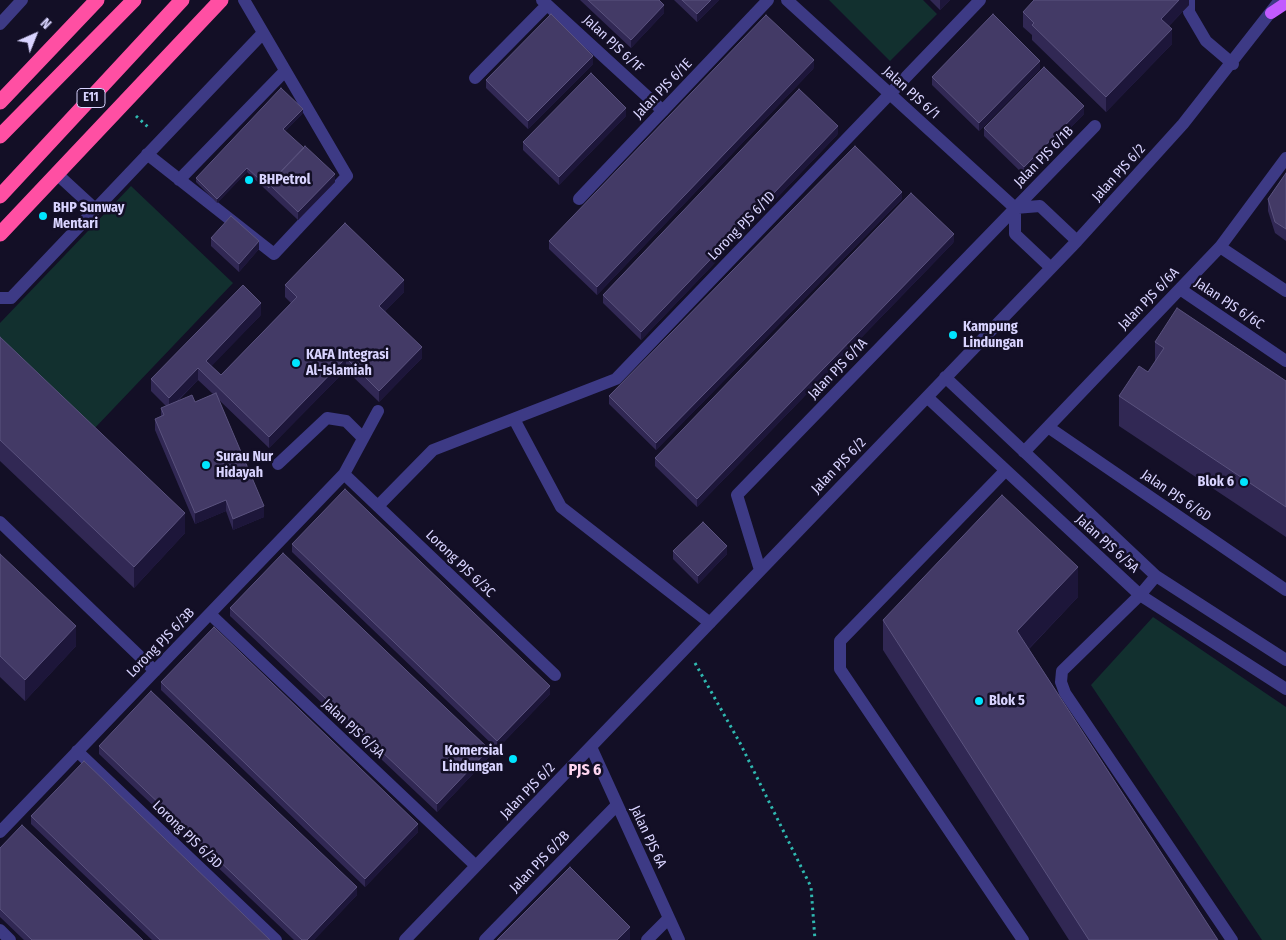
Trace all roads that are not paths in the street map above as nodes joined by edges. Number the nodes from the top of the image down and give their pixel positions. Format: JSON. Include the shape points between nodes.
{"nodes":[{"id":1,"x":22,"y":0,"type":"edge"},
{"id":2,"x":97,"y":0,"type":"edge"},
{"id":3,"x":134,"y":0,"type":"edge"},
{"id":4,"x":182,"y":0,"type":"edge"},
{"id":5,"x":221,"y":0,"type":"edge"},
{"id":6,"x":244,"y":0,"type":"edge"},
{"id":7,"x":768,"y":0,"type":"edge"},
{"id":8,"x":787,"y":0,"type":"edge"},
{"id":9,"x":980,"y":0,"type":"edge"},
{"id":10,"x":1189,"y":0,"type":"edge"},
{"id":11,"x":1280,"y":0,"type":"edge"},
{"id":12,"x":545,"y":2,"type":"edge"},
{"id":13,"x":1286,"y":3,"type":"edge"},
{"id":14,"x":1270,"y":13,"type":"junction"},
{"id":15,"x":0,"y":24,"type":"edge"},
{"id":16,"x":263,"y":33,"type":"junction"},
{"id":17,"x":1233,"y":64,"type":"junction"},
{"id":18,"x":285,"y":71,"type":"junction"},
{"id":19,"x":475,"y":78,"type":"dead end"},
{"id":20,"x":890,"y":94,"type":"junction"},
{"id":21,"x":0,"y":102,"type":"edge"},
{"id":22,"x":663,"y":111,"type":"junction"},
{"id":23,"x":1095,"y":126,"type":"dead end"},
{"id":24,"x":0,"y":136,"type":"edge"},
{"id":25,"x":147,"y":154,"type":"junction"},
{"id":26,"x":1286,"y":158,"type":"edge"},
{"id":27,"x":57,"y":174,"type":"junction"},
{"id":28,"x":179,"y":180,"type":"junction"},
{"id":29,"x":0,"y":196,"type":"edge"},
{"id":30,"x":579,"y":199,"type":"dead end"},
{"id":31,"x":1015,"y":208,"type":"junction"},
{"id":32,"x":95,"y":209,"type":"junction"},
{"id":33,"x":0,"y":234,"type":"edge"},
{"id":34,"x":1077,"y":241,"type":"junction"},
{"id":35,"x":1220,"y":246,"type":"junction"},
{"id":36,"x":1051,"y":268,"type":"junction"},
{"id":37,"x":1180,"y":289,"type":"junction"},
{"id":38,"x":1286,"y":291,"type":"edge"},
{"id":39,"x":0,"y":298,"type":"edge"},
{"id":40,"x":1286,"y":361,"type":"edge"},
{"id":41,"x":945,"y":377,"type":"junction"},
{"id":42,"x":927,"y":397,"type":"junction"},
{"id":43,"x":378,"y":411,"type":"dead end"},
{"id":44,"x":514,"y":419,"type":"junction"},
{"id":45,"x":1048,"y":427,"type":"junction"},
{"id":46,"x":363,"y":438,"type":"junction"},
{"id":47,"x":1024,"y":452,"type":"junction"},
{"id":48,"x":278,"y":464,"type":"dead end"},
{"id":49,"x":1005,"y":471,"type":"junction"},
{"id":50,"x":344,"y":474,"type":"junction"},
{"id":51,"x":378,"y":506,"type":"junction"},
{"id":52,"x":0,"y":522,"type":"edge"},
{"id":53,"x":760,"y":570,"type":"junction"},
{"id":54,"x":1156,"y":576,"type":"junction"},
{"id":55,"x":1286,"y":590,"type":"edge"},
{"id":56,"x":1140,"y":595,"type":"junction"},
{"id":57,"x":210,"y":614,"type":"junction"},
{"id":58,"x":710,"y":623,"type":"junction"},
{"id":59,"x":1286,"y":660,"type":"edge"},
{"id":60,"x":155,"y":671,"type":"junction"},
{"id":61,"x":555,"y":675,"type":"dead end"},
{"id":62,"x":1286,"y":689,"type":"edge"},
{"id":63,"x":591,"y":747,"type":"junction"},
{"id":64,"x":77,"y":751,"type":"junction"},
{"id":65,"x":616,"y":806,"type":"junction"},
{"id":66,"x":0,"y":832,"type":"edge"},
{"id":67,"x":476,"y":866,"type":"junction"},
{"id":68,"x":669,"y":918,"type":"junction"},
{"id":69,"x":0,"y":930,"type":"edge"},
{"id":70,"x":10,"y":940,"type":"edge"},
{"id":71,"x":276,"y":940,"type":"edge"},
{"id":72,"x":405,"y":940,"type":"edge"},
{"id":73,"x":485,"y":940,"type":"edge"},
{"id":74,"x":646,"y":940,"type":"edge"},
{"id":75,"x":679,"y":940,"type":"edge"},
{"id":76,"x":1023,"y":940,"type":"edge"},
{"id":77,"x":1232,"y":940,"type":"edge"}],
"edges":[{"from":1,"to":15,"type":"street"},
{"from":2,"to":21,"type":"highway"},
{"from":3,"to":24,"type":"highway"},
{"from":4,"to":29,"type":"highway","number":"E11"},
{"from":5,"to":27,"type":"highway"},
{"from":6,"to":16,"type":"street"},
{"from":7,"to":22,"type":"street","name":"Jalan PJS 6/1E"},
{"from":8,"to":20,"type":"street","name":"Jalan PJS 6/1"},
{"from":9,"to":20,"type":"street","name":"Lorong PJS 6/1D"},
{"from":10,"to":17,"type":"street","via":[[1189,12],[1206,41]]},
{"from":11,"to":14,"type":"street","name":"Jalan PJS 6/2"},
{"from":12,"to":19,"type":"street"},
{"from":12,"to":22,"type":"street","name":"Jalan PJS 6/1F"},
{"from":13,"to":14,"type":"main road"},
{"from":14,"to":17,"type":"street","name":"Jalan PJS 6/2"},
{"from":16,"to":18,"type":"street"},
{"from":16,"to":25,"type":"street"},
{"from":17,"to":34,"type":"street","name":"Jalan PJS 6/2"},
{"from":18,"to":28,"type":"street"},
{"from":18,"to":28,"type":"street","via":[[347,176],[274,254]]},
{"from":20,"to":31,"type":"street","name":"Jalan PJS 6/1"},
{"from":20,"to":44,"type":"street","name":"Lorong PJS 6/1D","via":[[616,379]]},
{"from":22,"to":30,"type":"street","name":"Jalan PJS 6/1E"},
{"from":23,"to":31,"type":"street","name":"Jalan PJS 6/1B"},
{"from":25,"to":28,"type":"street"},
{"from":25,"to":32,"type":"street"},
{"from":26,"to":35,"type":"street","name":"Jalan PJS 6/6A"},
{"from":27,"to":32,"type":"street"},
{"from":27,"to":33,"type":"highway"},
{"from":31,"to":34,"type":"street","via":[[1040,206]]},
{"from":31,"to":36,"type":"street","via":[[1015,234]]},
{"from":31,"to":53,"type":"street","name":"Jalan PJS 6/1A","via":[[737,495]]},
{"from":32,"to":39,"type":"street","via":[[11,298]]},
{"from":34,"to":36,"type":"street","name":"Jalan PJS 6/2"},
{"from":35,"to":37,"type":"street","name":"Jalan PJS 6/6A"},
{"from":35,"to":38,"type":"street"},
{"from":36,"to":41,"type":"street","name":"Jalan PJS 6/2"},
{"from":37,"to":40,"type":"street","name":"Jalan PJS 6/6C"},
{"from":37,"to":45,"type":"street","name":"Jalan PJS 6/6A"},
{"from":41,"to":42,"type":"street","name":"Jalan PJS 6/2"},
{"from":41,"to":47,"type":"street","name":"Jalan PJS 6/5A"},
{"from":42,"to":49,"type":"street","name":"Jalan PJS 6/5A"},
{"from":42,"to":53,"type":"street","name":"Jalan PJS 6/2"},
{"from":43,"to":46,"type":"street","name":"Lorong PJS 6/3B"},
{"from":44,"to":51,"type":"street","via":[[433,450]]},
{"from":44,"to":58,"type":"street","via":[[561,506]]},
{"from":45,"to":47,"type":"street","name":"Jalan PJS 6/6A"},
{"from":45,"to":55,"type":"street","name":"Jalan PJS 6/6D"},
{"from":46,"to":48,"type":"street","via":[[346,422],[327,418]]},
{"from":46,"to":50,"type":"street","name":"Lorong PJS 6/3B"},
{"from":47,"to":54,"type":"street","name":"Jalan PJS 6/5A"},
{"from":49,"to":56,"type":"street","name":"Jalan PJS 6/5A"},
{"from":49,"to":76,"type":"street","via":[[840,641],[840,669]]},
{"from":50,"to":51,"type":"street","name":"Lorong PJS 6/3C"},
{"from":50,"to":57,"type":"street","name":"Lorong PJS 6/3B"},
{"from":51,"to":61,"type":"street","name":"Lorong PJS 6/3C"},
{"from":52,"to":60,"type":"street"},
{"from":53,"to":58,"type":"street","name":"Jalan PJS 6/2"},
{"from":54,"to":56,"type":"street"},
{"from":54,"to":59,"type":"street","name":"Jalan PJS 6/5A"},
{"from":56,"to":62,"type":"street","name":"Jalan PJS 6/5A"},
{"from":56,"to":77,"type":"street","via":[[1062,671],[1061,682],[1065,694]]},
{"from":57,"to":60,"type":"street","name":"Lorong PJS 6/3B"},
{"from":57,"to":67,"type":"street","name":"Jalan PJS 6/3A"},
{"from":58,"to":63,"type":"street","name":"Jalan PJS 6/2"},
{"from":60,"to":64,"type":"street","name":"Lorong PJS 6/3B"},
{"from":63,"to":65,"type":"street","name":"Jalan PJS 6A"},
{"from":63,"to":67,"type":"street","name":"Jalan PJS 6/2"},
{"from":64,"to":66,"type":"street","name":"Lorong PJS 6/3B"},
{"from":64,"to":71,"type":"street","name":"Lorong PJS 6/3D"},
{"from":65,"to":68,"type":"street","name":"Jalan PJS 6A"},
{"from":65,"to":73,"type":"street","name":"Jalan PJS 6/2B"},
{"from":67,"to":72,"type":"street","name":"Jalan PJS 6/2"},
{"from":68,"to":74,"type":"street"},
{"from":68,"to":75,"type":"street","name":"Jalan PJS 6A"},
{"from":69,"to":70,"type":"street"}]}
